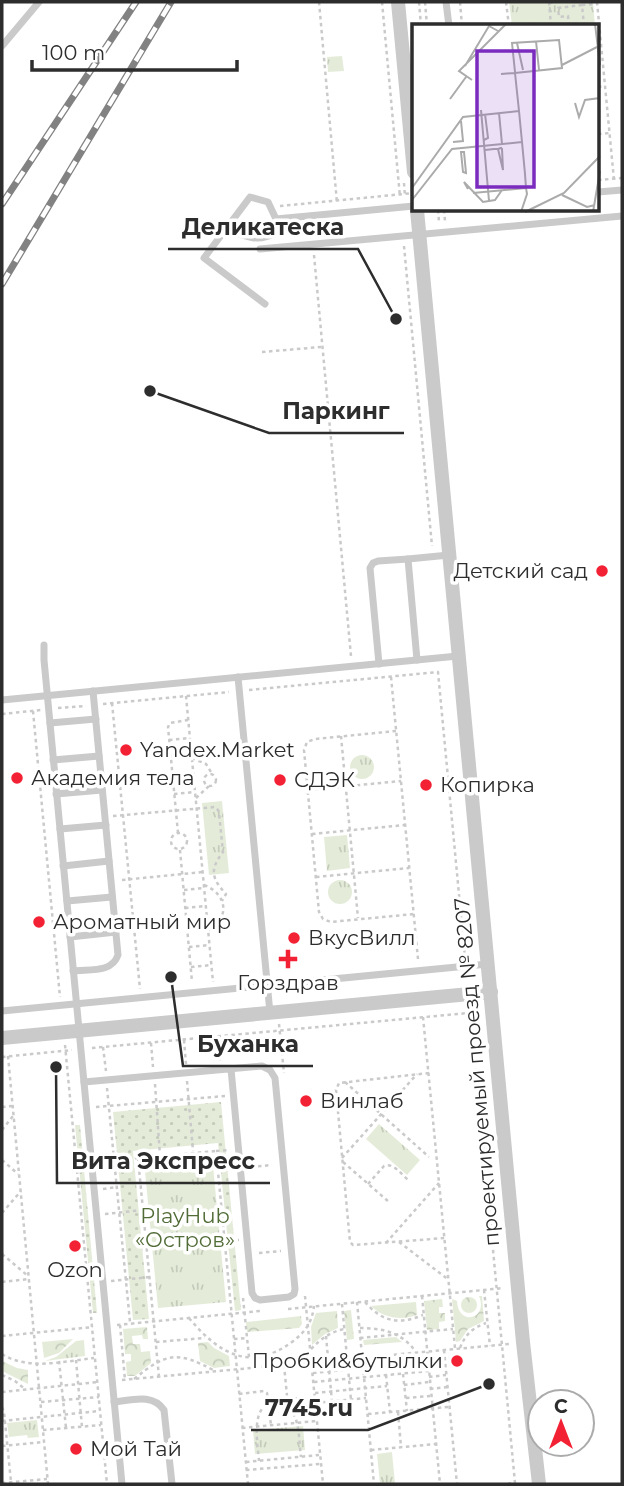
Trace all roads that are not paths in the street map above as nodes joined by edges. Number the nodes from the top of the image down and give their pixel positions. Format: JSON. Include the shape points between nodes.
{"nodes":[{"id":1,"x":38,"y":2,"type":"edge"},
{"id":2,"x":398,"y":2,"type":"edge"},
{"id":3,"x":446,"y":2,"type":"edge"},
{"id":4,"x":449,"y":24,"type":"edge"},
{"id":5,"x":2,"y":46,"type":"edge"},
{"id":6,"x":412,"y":151,"type":"edge"},
{"id":7,"x":619,"y":190,"type":"edge"},
{"id":8,"x":600,"y":192,"type":"edge"},
{"id":9,"x":412,"y":208,"type":"edge"},
{"id":10,"x":417,"y":212,"type":"edge"},
{"id":11,"x":622,"y":216,"type":"edge"},
{"id":12,"x":275,"y":219,"type":"junction"},
{"id":13,"x":225,"y":229,"type":"junction"},
{"id":14,"x":420,"y":234,"type":"junction"},
{"id":15,"x":260,"y":249,"type":"dead end"},
{"id":16,"x":265,"y":304,"type":"dead end"},
{"id":17,"x":450,"y":555,"type":"junction"},
{"id":18,"x":408,"y":559,"type":"junction"},
{"id":19,"x":44,"y":645,"type":"dead end"},
{"id":20,"x":459,"y":656,"type":"junction"},
{"id":21,"x":417,"y":660,"type":"junction"},
{"id":22,"x":379,"y":664,"type":"junction"},
{"id":23,"x":238,"y":677,"type":"junction"},
{"id":24,"x":93,"y":691,"type":"junction"},
{"id":25,"x":47,"y":696,"type":"junction"},
{"id":26,"x":2,"y":700,"type":"edge"},
{"id":27,"x":96,"y":719,"type":"junction"},
{"id":28,"x":50,"y":723,"type":"junction"},
{"id":29,"x":99,"y":756,"type":"junction"},
{"id":30,"x":53,"y":760,"type":"junction"},
{"id":31,"x":102,"y":790,"type":"junction"},
{"id":32,"x":56,"y":794,"type":"junction"},
{"id":33,"x":105,"y":821,"type":"junction"},
{"id":34,"x":60,"y":829,"type":"junction"},
{"id":35,"x":109,"y":861,"type":"junction"},
{"id":36,"x":63,"y":866,"type":"junction"},
{"id":37,"x":113,"y":897,"type":"junction"},
{"id":38,"x":66,"y":901,"type":"junction"},
{"id":39,"x":116,"y":932,"type":"junction"},
{"id":40,"x":70,"y":937,"type":"junction"},
{"id":41,"x":488,"y":964,"type":"junction"},
{"id":42,"x":73,"y":971,"type":"junction"},
{"id":43,"x":267,"y":985,"type":"junction"},
{"id":44,"x":491,"y":992,"type":"junction"},
{"id":45,"x":76,"y":1003,"type":"junction"},
{"id":46,"x":2,"y":1011,"type":"edge"},
{"id":47,"x":270,"y":1013,"type":"junction"},
{"id":48,"x":71,"y":1032,"type":"junction"},
{"id":49,"x":2,"y":1038,"type":"edge"},
{"id":50,"x":231,"y":1069,"type":"junction"},
{"id":51,"x":84,"y":1082,"type":"junction"},
{"id":52,"x":114,"y":1402,"type":"junction"},
{"id":53,"x":122,"y":1484,"type":"edge"},
{"id":54,"x":172,"y":1484,"type":"edge"},
{"id":55,"x":539,"y":1484,"type":"edge"}],
"edges":[{"from":1,"to":5,"type":"lane"},
{"from":2,"to":6,"type":"street"},
{"from":3,"to":4,"type":"lane"},
{"from":7,"to":8,"type":"lane"},
{"from":9,"to":12,"type":"lane"},
{"from":10,"to":14,"type":"street","name":"проектируемый проезд № 8207"},
{"from":11,"to":14,"type":"lane"},
{"from":12,"to":13,"type":"lane","via":[[273,234],[264,239]]},
{"from":12,"to":13,"type":"lane","via":[[268,202],[250,197]]},
{"from":13,"to":16,"type":"lane","via":[[204,258]]},
{"from":14,"to":15,"type":"lane"},
{"from":14,"to":17,"type":"street","name":"проектируемый проезд № 8207"},
{"from":17,"to":18,"type":"lane"},
{"from":17,"to":20,"type":"street","name":"проектируемый проезд № 8207"},
{"from":18,"to":21,"type":"lane"},
{"from":18,"to":22,"type":"lane","via":[[377,561],[370,568]]},
{"from":19,"to":25,"type":"lane"},
{"from":20,"to":21,"type":"lane"},
{"from":20,"to":41,"type":"street","name":"проектируемый проезд № 8207"},
{"from":21,"to":22,"type":"lane"},
{"from":22,"to":23,"type":"lane"},
{"from":23,"to":24,"type":"lane"},
{"from":23,"to":43,"type":"lane"},
{"from":24,"to":25,"type":"lane"},
{"from":24,"to":27,"type":"lane"},
{"from":25,"to":26,"type":"lane"},
{"from":25,"to":28,"type":"lane"},
{"from":27,"to":28,"type":"lane"},
{"from":27,"to":29,"type":"lane"},
{"from":28,"to":30,"type":"lane"},
{"from":29,"to":30,"type":"lane"},
{"from":29,"to":31,"type":"lane"},
{"from":30,"to":32,"type":"lane"},
{"from":31,"to":32,"type":"lane"},
{"from":31,"to":33,"type":"lane"},
{"from":32,"to":34,"type":"lane"},
{"from":33,"to":34,"type":"lane"},
{"from":33,"to":35,"type":"lane"},
{"from":34,"to":36,"type":"lane"},
{"from":35,"to":36,"type":"lane"},
{"from":35,"to":37,"type":"lane"},
{"from":36,"to":38,"type":"lane"},
{"from":37,"to":38,"type":"lane"},
{"from":37,"to":39,"type":"lane"},
{"from":38,"to":40,"type":"lane"},
{"from":39,"to":40,"type":"lane"},
{"from":39,"to":42,"type":"lane","via":[[118,954],[113,965]]},
{"from":40,"to":42,"type":"lane"},
{"from":41,"to":43,"type":"lane"},
{"from":41,"to":44,"type":"street","name":"проектируемый проезд № 8207"},
{"from":42,"to":45,"type":"lane"},
{"from":43,"to":45,"type":"lane"},
{"from":43,"to":47,"type":"lane"},
{"from":44,"to":47,"type":"street"},
{"from":44,"to":55,"type":"street","name":"проектируемый проезд № 8207"},
{"from":45,"to":46,"type":"lane"},
{"from":45,"to":48,"type":"lane"},
{"from":47,"to":48,"type":"street"},
{"from":48,"to":49,"type":"street"},
{"from":48,"to":51,"type":"lane","via":[[81,1049]]},
{"from":50,"to":50,"type":"lane","via":[[252,1293],[260,1300],[289,1297],[295,1289],[275,1078],[267,1067]]},
{"from":50,"to":51,"type":"lane"},
{"from":51,"to":52,"type":"lane"},
{"from":52,"to":53,"type":"lane"},
{"from":52,"to":54,"type":"lane","via":[[148,1399],[162,1406]]}]}
